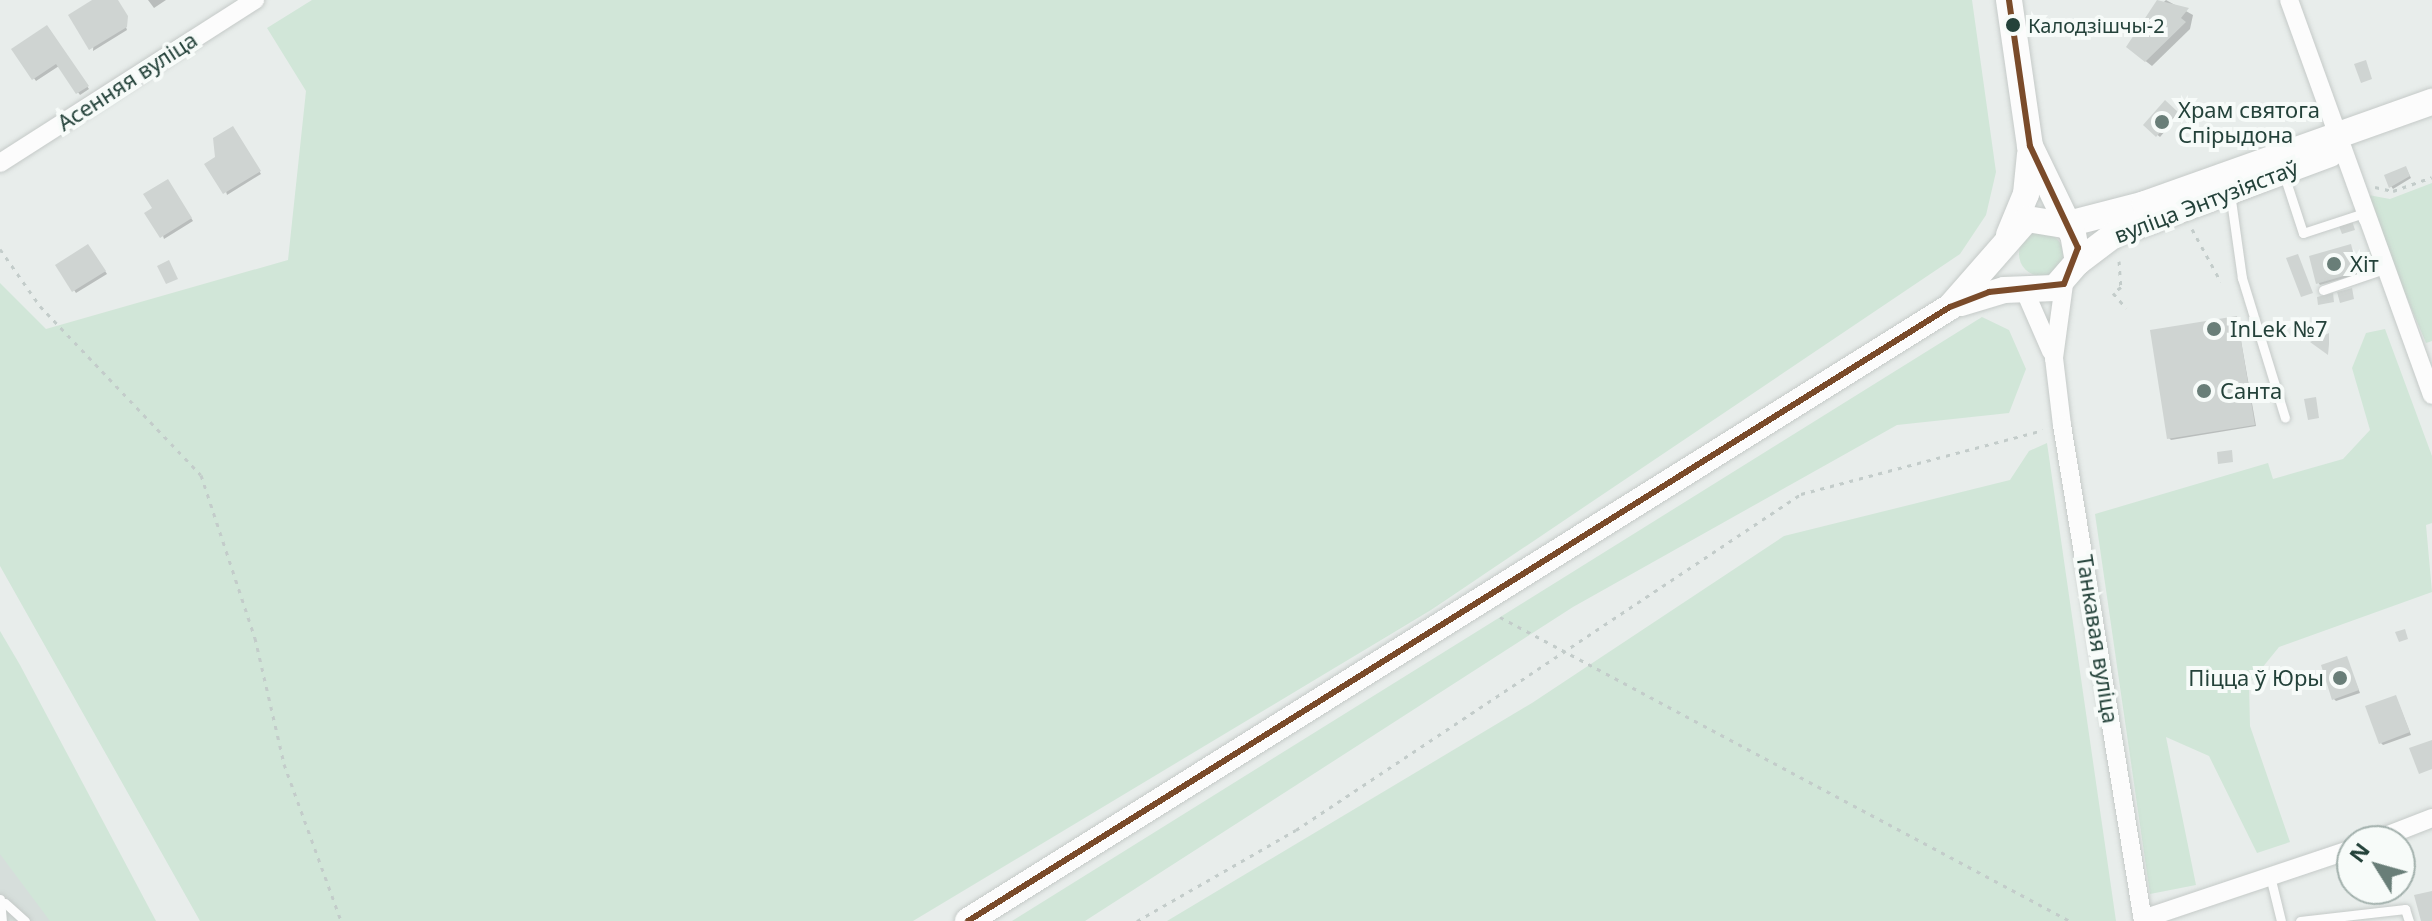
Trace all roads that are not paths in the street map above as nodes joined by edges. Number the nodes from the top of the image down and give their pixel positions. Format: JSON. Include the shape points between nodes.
{"nodes":[{"id":1,"x":255,"y":0,"type":"edge"},
{"id":2,"x":2009,"y":0,"type":"edge"},
{"id":3,"x":2289,"y":0,"type":"edge"},
{"id":4,"x":2432,"y":102,"type":"edge"},
{"id":5,"x":2432,"y":119,"type":"edge"},
{"id":6,"x":2337,"y":143,"type":"junction"},
{"id":7,"x":2030,"y":146,"type":"junction"},
{"id":8,"x":0,"y":163,"type":"edge"},
{"id":9,"x":2283,"y":172,"type":"junction"},
{"id":10,"x":2227,"y":182,"type":"junction"},
{"id":11,"x":2047,"y":186,"type":"junction"},
{"id":12,"x":2177,"y":189,"type":"junction"},
{"id":13,"x":2064,"y":225,"type":"junction"},
{"id":14,"x":2007,"y":240,"type":"junction"},
{"id":15,"x":2071,"y":273,"type":"junction"},
{"id":16,"x":2023,"y":287,"type":"junction"},
{"id":17,"x":2323,"y":290,"type":"dead end"},
{"id":18,"x":1950,"y":307,"type":"junction"},
{"id":19,"x":2054,"y":358,"type":"junction"},
{"id":20,"x":2426,"y":364,"type":"edge"},
{"id":21,"x":2432,"y":395,"type":"edge"},
{"id":22,"x":2285,"y":418,"type":"dead end"},
{"id":23,"x":2336,"y":855,"type":"edge"},
{"id":24,"x":2271,"y":880,"type":"junction"},
{"id":25,"x":3,"y":901,"type":"edge"},
{"id":26,"x":2143,"y":920,"type":"edge"},
{"id":27,"x":2,"y":921,"type":"edge"},
{"id":28,"x":25,"y":921,"type":"edge"},
{"id":29,"x":968,"y":921,"type":"edge"},
{"id":30,"x":2281,"y":921,"type":"edge"},
{"id":31,"x":2300,"y":921,"type":"edge"},
{"id":32,"x":2409,"y":921,"type":"edge"}],
"edges":[{"from":1,"to":8,"type":"street","name":"Асенняя вуліца"},
{"from":2,"to":7,"type":"main road"},
{"from":3,"to":6,"type":"street"},
{"from":4,"to":6,"type":"main road","name":"вуліца Энтузіястаў"},
{"from":5,"to":6,"type":"main road","name":"вуліца Энтузіястаў"},
{"from":6,"to":9,"type":"main road","name":"вуліца Энтузіястаў"},
{"from":6,"to":10,"type":"main road","name":"вуліца Энтузіястаў"},
{"from":6,"to":20,"type":"street"},
{"from":7,"to":11,"type":"main road"},
{"from":7,"to":14,"type":"main road","via":[[2026,194]]},
{"from":9,"to":10,"type":"main road","name":"вуліца Энтузіястаў"},
{"from":9,"to":17,"type":"lane","via":[[2303,233],[2361,214],[2381,270]]},
{"from":10,"to":12,"type":"main road","name":"вуліца Энтузіястаў"},
{"from":10,"to":15,"type":"main road","name":"вуліца Энтузіястаў","via":[[2115,234]]},
{"from":10,"to":22,"type":"lane","via":[[2242,278]]},
{"from":11,"to":12,"type":"main road","name":"вуліца Энтузіястаў","via":[[2077,211]]},
{"from":11,"to":13,"type":"main road"},
{"from":12,"to":13,"type":"main road","name":"вуліца Энтузіястаў"},
{"from":13,"to":14,"type":"main road","via":[[2027,219]]},
{"from":13,"to":15,"type":"main road"},
{"from":14,"to":16,"type":"main road","via":[[2005,260]]},
{"from":14,"to":18,"type":"main road","via":[[1990,269]]},
{"from":15,"to":16,"type":"main road","via":[[2045,291]]},
{"from":15,"to":19,"type":"street","name":"Танкавая вуліца"},
{"from":16,"to":18,"type":"main road"},
{"from":16,"to":19,"type":"street","name":"Танкавая вуліца"},
{"from":18,"to":29,"type":"main road","via":[[1478,607]]},
{"from":19,"to":26,"type":"street","name":"Танкавая вуліца"},
{"from":20,"to":21,"type":"street"},
{"from":23,"to":24,"type":"street"},
{"from":24,"to":26,"type":"street"},
{"from":24,"to":30,"type":"lane"},
{"from":25,"to":27,"type":"lane"},
{"from":25,"to":28,"type":"lane"},
{"from":31,"to":32,"type":"lane","via":[[2405,909]]}]}
